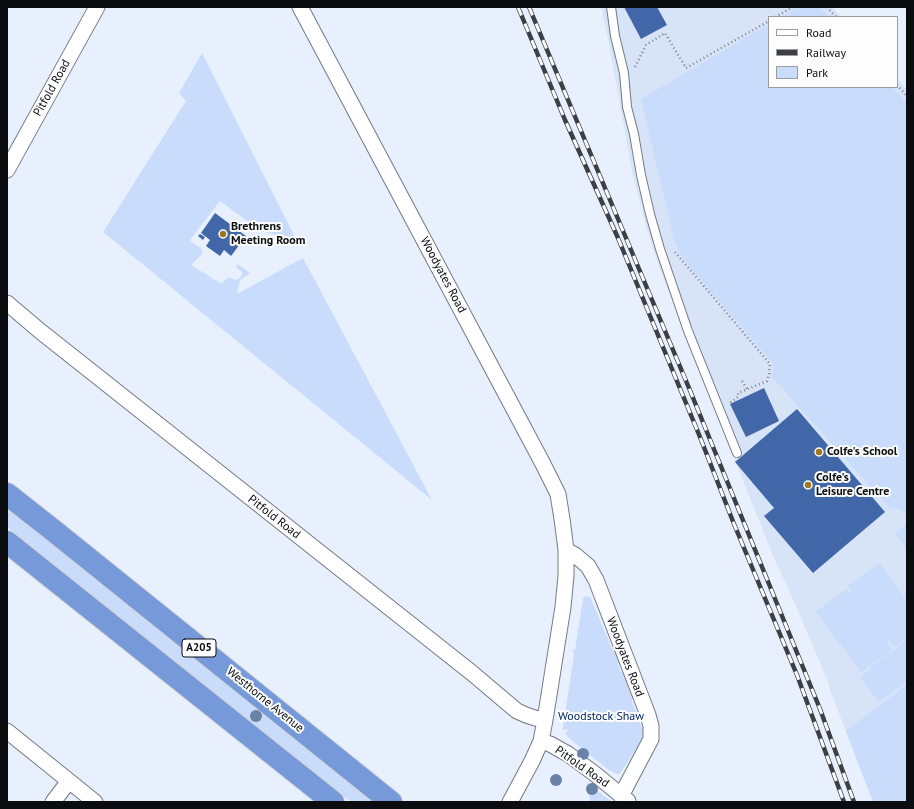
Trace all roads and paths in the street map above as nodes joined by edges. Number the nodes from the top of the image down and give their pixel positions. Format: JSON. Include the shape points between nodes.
{"nodes":[{"id":1,"x":97,"y":7,"type":"edge"},
{"id":2,"x":300,"y":7,"type":"edge"},
{"id":3,"x":611,"y":7,"type":"edge"},
{"id":4,"x":793,"y":7,"type":"edge"},
{"id":5,"x":827,"y":7,"type":"edge"},
{"id":6,"x":777,"y":16,"type":"edge"},
{"id":7,"x":835,"y":16,"type":"edge"},
{"id":8,"x":768,"y":22,"type":"edge"},
{"id":9,"x":633,"y":70,"type":"dead end"},
{"id":10,"x":898,"y":86,"type":"edge"},
{"id":11,"x":907,"y":96,"type":"edge"},
{"id":12,"x":7,"y":170,"type":"edge"},
{"id":13,"x":672,"y":250,"type":"dead end"},
{"id":14,"x":7,"y":303,"type":"edge"},
{"id":15,"x":742,"y":381,"type":"dead end"},
{"id":16,"x":747,"y":389,"type":"junction"},
{"id":17,"x":738,"y":393,"type":"dead end"},
{"id":18,"x":737,"y":453,"type":"dead end"},
{"id":19,"x":7,"y":494,"type":"edge"},
{"id":20,"x":7,"y":542,"type":"edge"},
{"id":21,"x":566,"y":550,"type":"junction"},
{"id":22,"x":546,"y":720,"type":"junction"},
{"id":23,"x":7,"y":730,"type":"edge"},
{"id":24,"x":541,"y":741,"type":"junction"},
{"id":25,"x":69,"y":781,"type":"junction"},
{"id":26,"x":625,"y":799,"type":"edge"},
{"id":27,"x":53,"y":802,"type":"edge"},
{"id":28,"x":95,"y":802,"type":"edge"},
{"id":29,"x":332,"y":802,"type":"edge"},
{"id":30,"x":391,"y":802,"type":"edge"},
{"id":31,"x":510,"y":802,"type":"edge"}],
"edges":[{"from":1,"to":12,"type":"street","name":"Pitfold Road"},
{"from":2,"to":21,"type":"street","name":"Woodyates Road","via":[[558,494]]},
{"from":3,"to":18,"type":"lane","via":[[650,214],[688,331]]},
{"from":4,"to":6,"type":"path"},
{"from":5,"to":7,"type":"path"},
{"from":8,"to":9,"type":"path","via":[[686,68],[665,33],[646,45]]},
{"from":10,"to":11,"type":"path"},
{"from":13,"to":16,"type":"path","via":[[770,364],[767,380]]},
{"from":14,"to":22,"type":"street","name":"Pitfold Road","via":[[517,711]]},
{"from":15,"to":16,"type":"path"},
{"from":16,"to":17,"type":"path"},
{"from":19,"to":30,"type":"highway","name":"Westhorne Avenue","number":"A205"},
{"from":20,"to":29,"type":"highway"},
{"from":21,"to":22,"type":"street","name":"Woodyates Road","via":[[563,607]]},
{"from":21,"to":26,"type":"street","name":"Woodyates Road","via":[[575,554],[588,566],[596,580],[651,726],[651,739]]},
{"from":22,"to":24,"type":"street","name":"Woodyates Road"},
{"from":23,"to":25,"type":"street"},
{"from":24,"to":26,"type":"street","name":"Pitfold Road","via":[[568,754]]},
{"from":24,"to":31,"type":"street","name":"Woodyates Road"},
{"from":25,"to":27,"type":"street"},
{"from":25,"to":28,"type":"street"}]}
